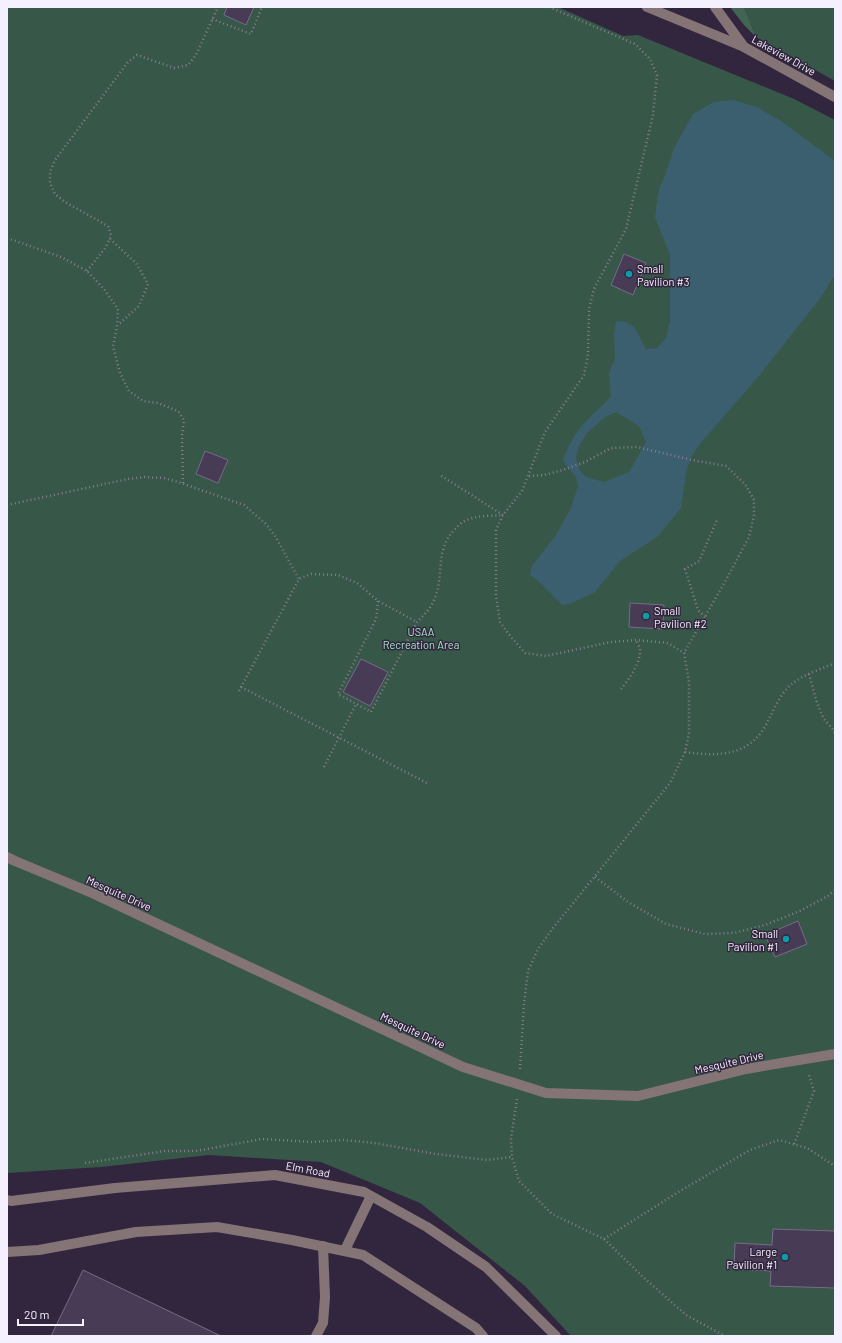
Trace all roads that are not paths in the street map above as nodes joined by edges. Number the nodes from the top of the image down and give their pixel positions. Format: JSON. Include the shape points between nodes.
{"nodes":[{"id":1,"x":647,"y":7,"type":"edge"},
{"id":2,"x":715,"y":7,"type":"edge"},
{"id":3,"x":744,"y":48,"type":"junction"},
{"id":4,"x":835,"y":97,"type":"edge"},
{"id":5,"x":7,"y":857,"type":"edge"},
{"id":6,"x":835,"y":1054,"type":"edge"},
{"id":7,"x":371,"y":1196,"type":"junction"},
{"id":8,"x":7,"y":1200,"type":"edge"},
{"id":9,"x":323,"y":1246,"type":"junction"},
{"id":10,"x":345,"y":1250,"type":"junction"},
{"id":11,"x":7,"y":1252,"type":"edge"},
{"id":12,"x":316,"y":1336,"type":"edge"},
{"id":13,"x":483,"y":1336,"type":"edge"},
{"id":14,"x":556,"y":1336,"type":"edge"}],
"edges":[{"from":1,"to":3,"type":"street"},
{"from":2,"to":3,"type":"street","name":"Lakeview Drive"},
{"from":3,"to":4,"type":"street","name":"Lakeview Drive"},
{"from":5,"to":6,"type":"street","name":"Mesquite Drive","via":[[99,896],[463,1067],[546,1092],[638,1096],[746,1069]]},
{"from":7,"to":8,"type":"street","name":"Elm Road","via":[[364,1192],[276,1175]]},
{"from":7,"to":10,"type":"street"},
{"from":7,"to":14,"type":"street","name":"Elm Road","via":[[427,1227],[486,1267]]},
{"from":9,"to":10,"type":"street"},
{"from":9,"to":11,"type":"street","via":[[217,1227],[136,1232],[39,1250]]},
{"from":9,"to":12,"type":"street","via":[[326,1298],[323,1323]]},
{"from":10,"to":13,"type":"street","via":[[363,1254],[476,1328]]}]}
